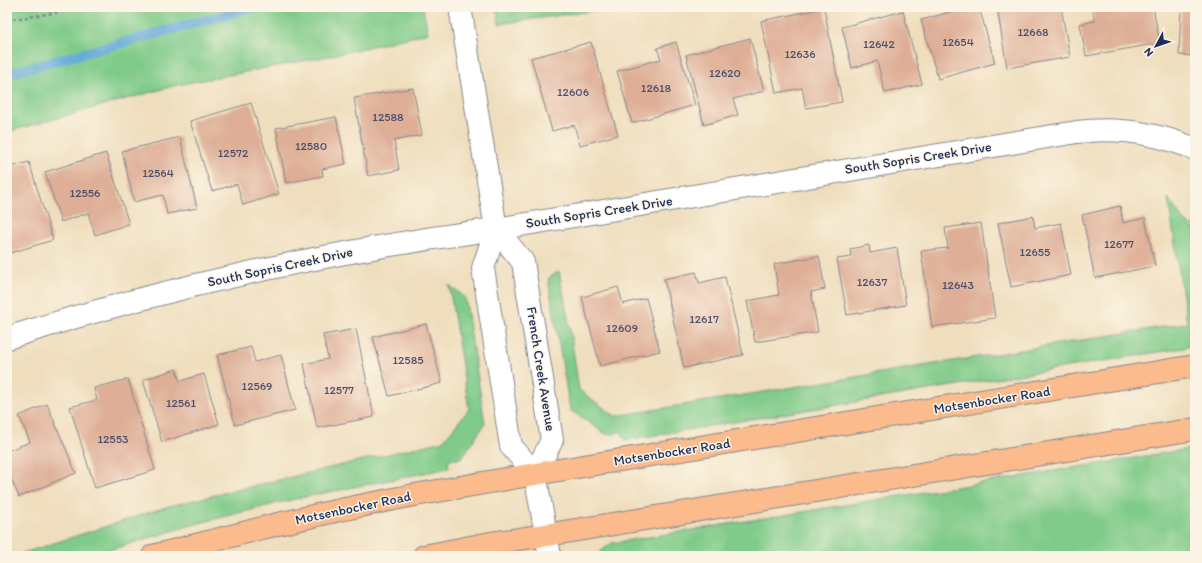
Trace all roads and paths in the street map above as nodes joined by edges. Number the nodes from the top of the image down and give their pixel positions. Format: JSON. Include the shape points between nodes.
{"nodes":[{"id":1,"x":88,"y":7,"type":"edge"},
{"id":2,"x":460,"y":7,"type":"edge"},
{"id":3,"x":524,"y":7,"type":"edge"},
{"id":4,"x":493,"y":11,"type":"dead end"},
{"id":5,"x":7,"y":19,"type":"edge"},
{"id":6,"x":1195,"y":149,"type":"edge"},
{"id":7,"x":1189,"y":220,"type":"dead end"},
{"id":8,"x":496,"y":229,"type":"junction"},
{"id":9,"x":1195,"y":237,"type":"edge"},
{"id":10,"x":7,"y":338,"type":"edge"},
{"id":11,"x":1195,"y":366,"type":"edge"},
{"id":12,"x":1195,"y":429,"type":"edge"},
{"id":13,"x":535,"y":474,"type":"junction"},
{"id":14,"x":548,"y":546,"type":"edge"},
{"id":15,"x":153,"y":556,"type":"edge"},
{"id":16,"x":424,"y":556,"type":"edge"}],
"edges":[{"from":1,"to":5,"type":"path"},
{"from":2,"to":8,"type":"street"},
{"from":3,"to":4,"type":"path"},
{"from":6,"to":8,"type":"street","name":"South Sopris Creek Drive","via":[[1139,132],[1092,130]]},
{"from":7,"to":9,"type":"path"},
{"from":8,"to":10,"type":"street","name":"South Sopris Creek Drive","via":[[389,245],[249,272],[122,303]]},
{"from":8,"to":13,"type":"street","via":[[483,268],[511,446]]},
{"from":8,"to":13,"type":"street","name":"French Creek Avenue","via":[[524,262],[552,440]]},
{"from":11,"to":13,"type":"main road","name":"Motsenbocker Road"},
{"from":12,"to":14,"type":"main road"},
{"from":13,"to":14,"type":"street"},
{"from":13,"to":15,"type":"main road","name":"Motsenbocker Road","via":[[335,511]]},
{"from":14,"to":16,"type":"main road","via":[[491,543]]}]}
